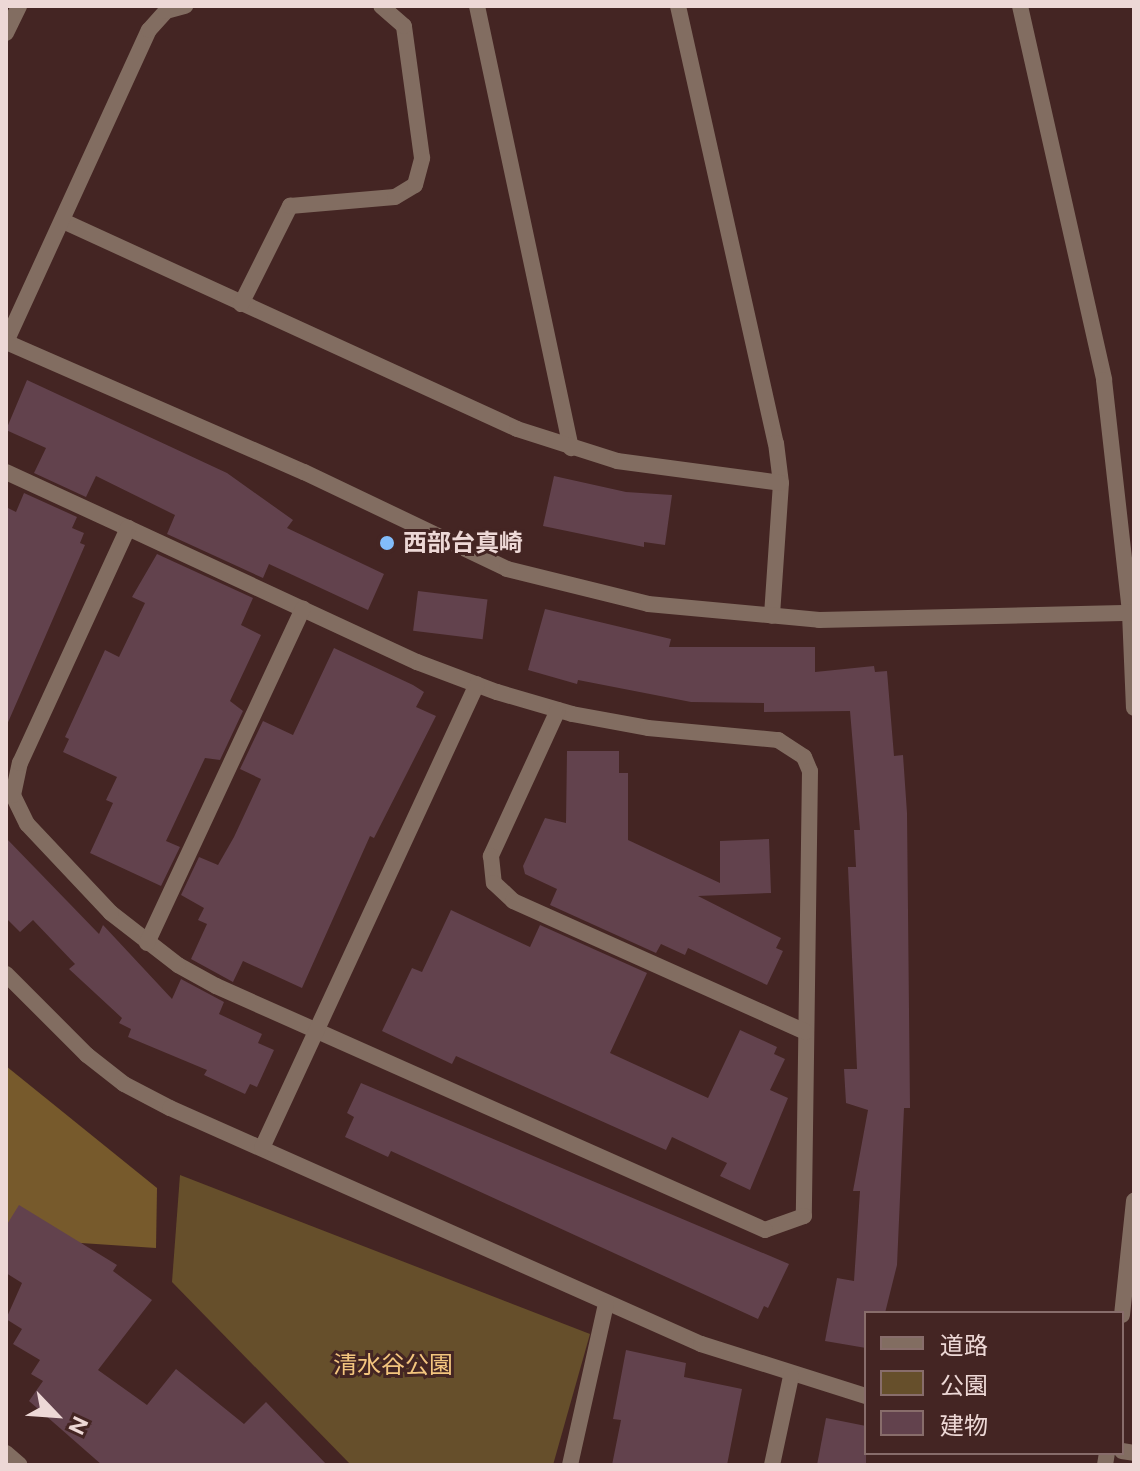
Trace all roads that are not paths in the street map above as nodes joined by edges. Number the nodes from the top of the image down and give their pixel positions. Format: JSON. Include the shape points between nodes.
{"nodes":[{"id":1,"x":19,"y":6,"type":"edge"},
{"id":2,"x":185,"y":6,"type":"edge"},
{"id":3,"x":381,"y":6,"type":"edge"},
{"id":4,"x":477,"y":6,"type":"edge"},
{"id":5,"x":678,"y":6,"type":"edge"},
{"id":6,"x":1020,"y":6,"type":"edge"},
{"id":7,"x":6,"y":33,"type":"edge"},
{"id":8,"x":63,"y":221,"type":"junction"},
{"id":9,"x":241,"y":304,"type":"junction"},
{"id":10,"x":6,"y":342,"type":"edge"},
{"id":11,"x":571,"y":448,"type":"junction"},
{"id":12,"x":6,"y":472,"type":"edge"},
{"id":13,"x":781,"y":483,"type":"junction"},
{"id":14,"x":128,"y":528,"type":"junction"},
{"id":15,"x":303,"y":609,"type":"junction"},
{"id":16,"x":1132,"y":613,"type":"edge"},
{"id":17,"x":772,"y":616,"type":"junction"},
{"id":18,"x":477,"y":684,"type":"junction"},
{"id":19,"x":1134,"y":708,"type":"edge"},
{"id":20,"x":558,"y":710,"type":"junction"},
{"id":21,"x":10,"y":792,"type":"edge"},
{"id":22,"x":147,"y":943,"type":"junction"},
{"id":23,"x":6,"y":974,"type":"edge"},
{"id":24,"x":316,"y":1031,"type":"junction"},
{"id":25,"x":806,"y":1032,"type":"junction"},
{"id":26,"x":262,"y":1148,"type":"junction"},
{"id":27,"x":1134,"y":1201,"type":"edge"},
{"id":28,"x":606,"y":1304,"type":"junction"},
{"id":29,"x":1122,"y":1311,"type":"edge"},
{"id":30,"x":791,"y":1376,"type":"junction"},
{"id":31,"x":864,"y":1395,"type":"edge"},
{"id":32,"x":6,"y":1453,"type":"edge"},
{"id":33,"x":20,"y":1465,"type":"edge"},
{"id":34,"x":570,"y":1465,"type":"edge"},
{"id":35,"x":772,"y":1465,"type":"edge"}],
"edges":[{"from":1,"to":7,"type":"street"},
{"from":2,"to":8,"type":"street","via":[[166,11],[149,30]]},
{"from":3,"to":9,"type":"street","via":[[404,26],[422,158],[415,185],[395,197],[290,206]]},
{"from":4,"to":11,"type":"street"},
{"from":5,"to":13,"type":"street"},
{"from":6,"to":16,"type":"street","via":[[1104,380]]},
{"from":8,"to":9,"type":"street"},
{"from":8,"to":10,"type":"street"},
{"from":9,"to":11,"type":"street"},
{"from":10,"to":17,"type":"street","via":[[304,472],[507,569],[648,604]]},
{"from":11,"to":13,"type":"street","via":[[667,471]]},
{"from":12,"to":14,"type":"street"},
{"from":13,"to":17,"type":"street"},
{"from":14,"to":15,"type":"street"},
{"from":14,"to":21,"type":"street"},
{"from":15,"to":18,"type":"street"},
{"from":15,"to":22,"type":"street"},
{"from":16,"to":17,"type":"street","via":[[819,620]]},
{"from":16,"to":19,"type":"street"},
{"from":18,"to":20,"type":"street"},
{"from":18,"to":24,"type":"street"},
{"from":20,"to":25,"type":"street","via":[[648,728],[778,740],[804,757],[810,771]]},
{"from":20,"to":25,"type":"street","via":[[491,856],[494,883],[513,901]]},
{"from":21,"to":22,"type":"street","via":[[27,824]]},
{"from":22,"to":24,"type":"street","via":[[216,986]]},
{"from":23,"to":26,"type":"street","via":[[87,1055],[124,1084]]},
{"from":24,"to":25,"type":"street","via":[[765,1230],[804,1216]]},
{"from":24,"to":26,"type":"street"},
{"from":26,"to":28,"type":"street"},
{"from":27,"to":29,"type":"street"},
{"from":28,"to":30,"type":"street"},
{"from":28,"to":34,"type":"street"},
{"from":30,"to":31,"type":"street"},
{"from":30,"to":35,"type":"street"},
{"from":32,"to":33,"type":"street"}]}
